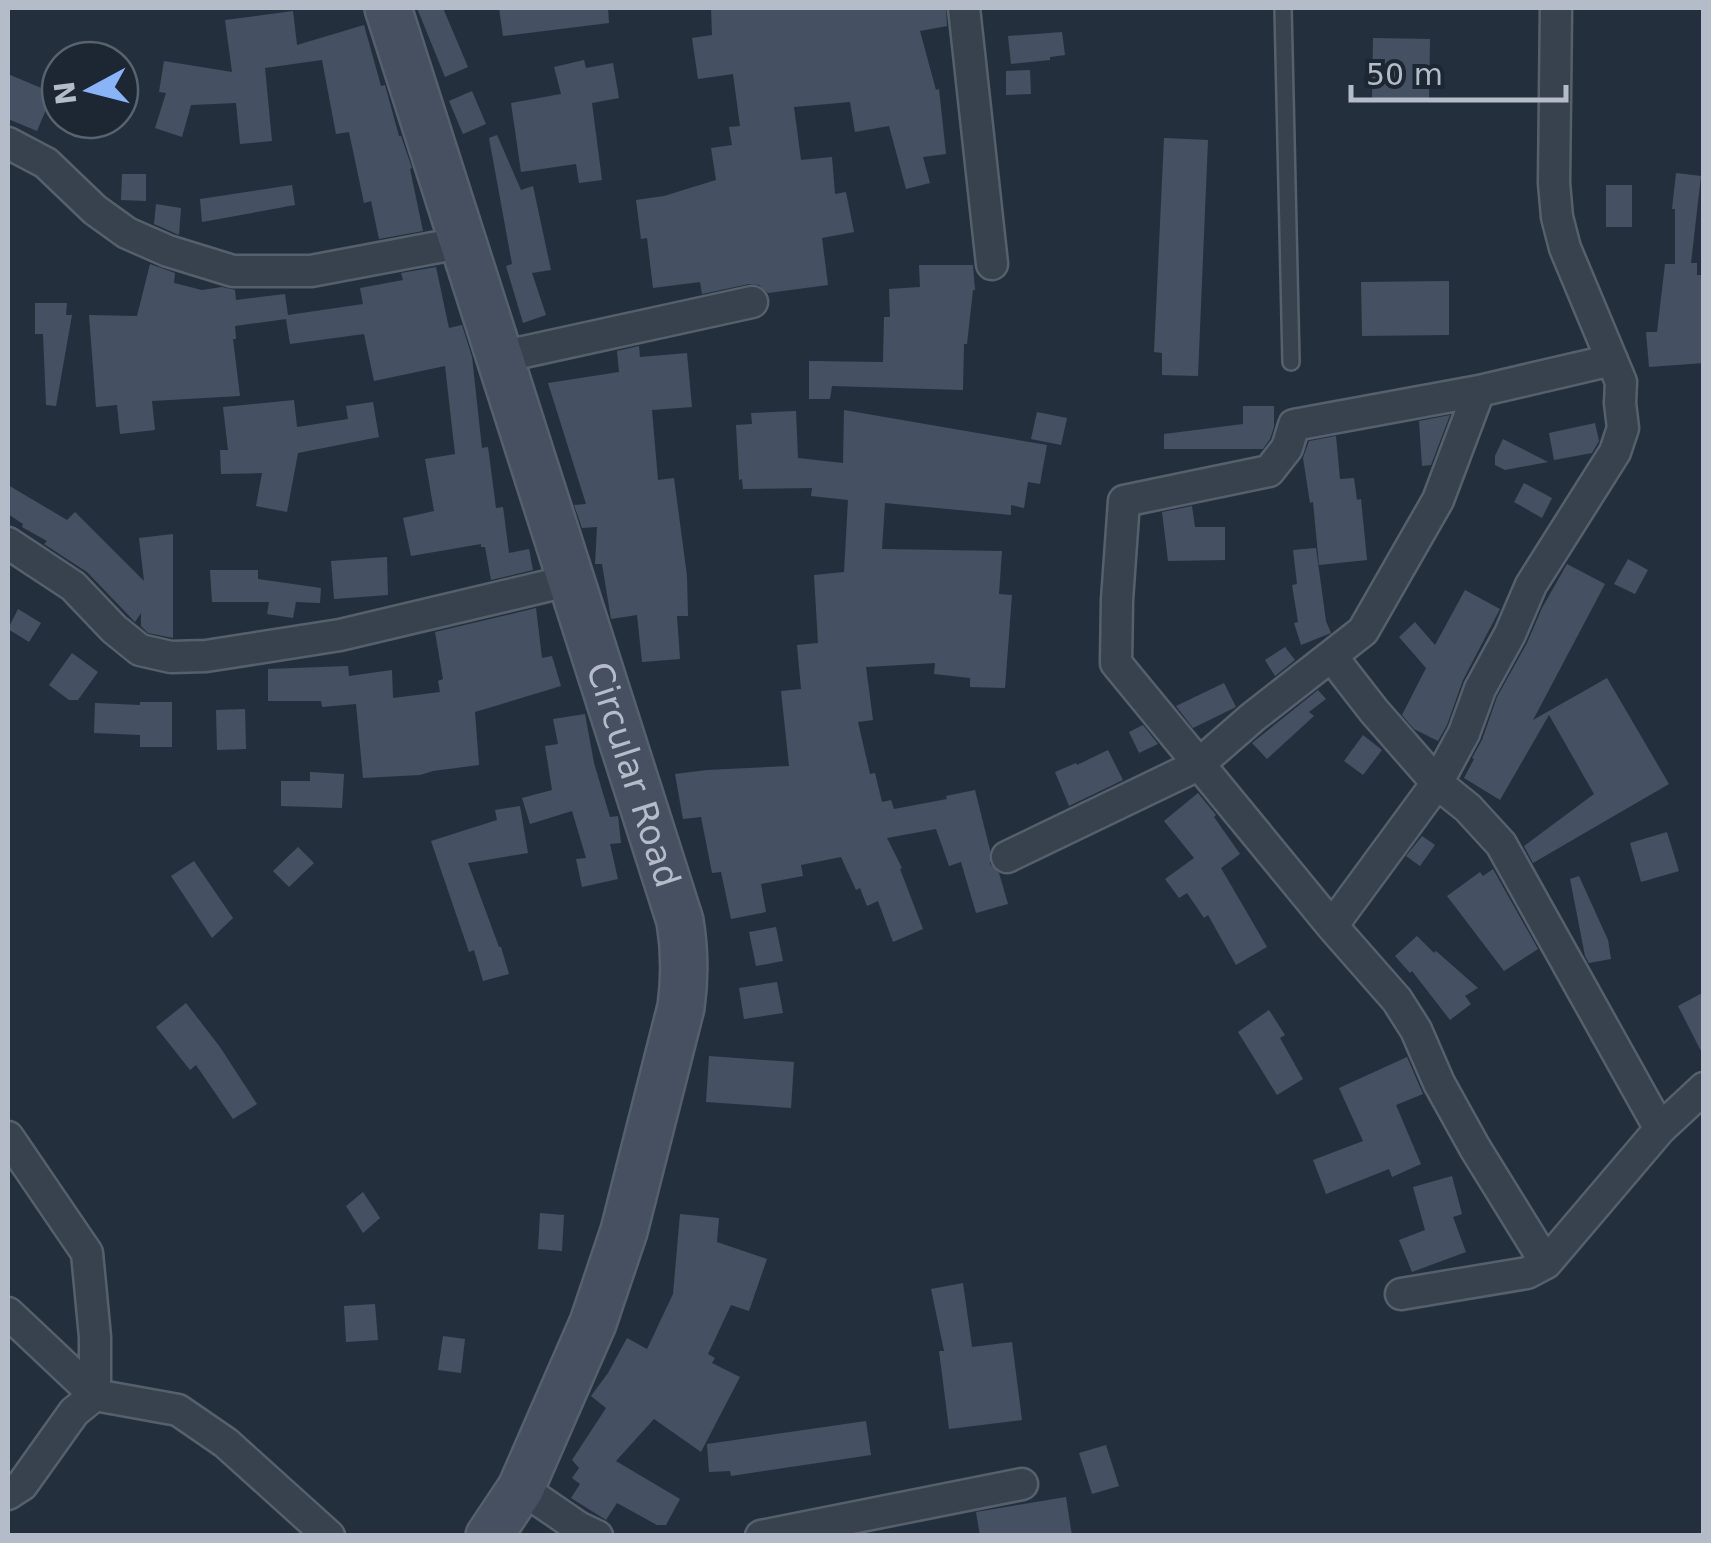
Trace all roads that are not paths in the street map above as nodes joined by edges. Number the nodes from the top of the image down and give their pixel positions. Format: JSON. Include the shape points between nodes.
{"nodes":[{"id":1,"x":388,"y":8,"type":"edge"},
{"id":2,"x":964,"y":8,"type":"edge"},
{"id":3,"x":1283,"y":8,"type":"edge"},
{"id":4,"x":1556,"y":8,"type":"edge"},
{"id":5,"x":8,"y":143,"type":"edge"},
{"id":6,"x":465,"y":242,"type":"junction"},
{"id":7,"x":992,"y":264,"type":"dead end"},
{"id":8,"x":752,"y":302,"type":"dead end"},
{"id":9,"x":502,"y":357,"type":"junction"},
{"id":10,"x":1612,"y":360,"type":"junction"},
{"id":11,"x":1290,"y":362,"type":"dead end"},
{"id":12,"x":1480,"y":392,"type":"junction"},
{"id":13,"x":8,"y":543,"type":"edge"},
{"id":14,"x":572,"y":580,"type":"junction"},
{"id":15,"x":1332,"y":657,"type":"junction"},
{"id":16,"x":1198,"y":765,"type":"junction"},
{"id":17,"x":1437,"y":783,"type":"junction"},
{"id":18,"x":1006,"y":857,"type":"dead end"},
{"id":19,"x":1332,"y":926,"type":"junction"},
{"id":20,"x":1704,"y":1088,"type":"edge"},
{"id":21,"x":1660,"y":1129,"type":"junction"},
{"id":22,"x":8,"y":1137,"type":"edge"},
{"id":23,"x":1546,"y":1263,"type":"junction"},
{"id":24,"x":1401,"y":1294,"type":"dead end"},
{"id":25,"x":8,"y":1313,"type":"edge"},
{"id":26,"x":94,"y":1395,"type":"junction"},
{"id":27,"x":1022,"y":1484,"type":"dead end"},
{"id":28,"x":521,"y":1488,"type":"junction"},
{"id":29,"x":8,"y":1494,"type":"edge"},
{"id":30,"x":330,"y":1536,"type":"edge"},
{"id":31,"x":489,"y":1536,"type":"edge"},
{"id":32,"x":596,"y":1536,"type":"edge"},
{"id":33,"x":761,"y":1536,"type":"edge"}],
"edges":[{"from":1,"to":6,"type":"street","name":"Circular Road"},
{"from":2,"to":7,"type":"street"},
{"from":3,"to":11,"type":"lane"},
{"from":4,"to":10,"type":"street","via":[[1557,217]]},
{"from":5,"to":6,"type":"street","via":[[46,163],[126,233],[233,272],[311,272]]},
{"from":6,"to":9,"type":"street","name":"Circular Road"},
{"from":8,"to":9,"type":"street"},
{"from":9,"to":14,"type":"street","name":"Circular Road"},
{"from":10,"to":12,"type":"street"},
{"from":10,"to":17,"type":"street","via":[[1621,382],[1623,428],[1615,452],[1531,585]]},
{"from":12,"to":15,"type":"street","via":[[1438,500],[1363,631]]},
{"from":12,"to":16,"type":"street","via":[[1294,425],[1269,471],[1124,501],[1116,664]]},
{"from":13,"to":14,"type":"street","via":[[74,586],[140,650],[171,657],[340,636]]},
{"from":14,"to":28,"type":"street","name":"Circular Road","via":[[680,921],[685,978],[624,1231]]},
{"from":15,"to":16,"type":"street"},
{"from":15,"to":17,"type":"street"},
{"from":16,"to":18,"type":"street"},
{"from":16,"to":19,"type":"street"},
{"from":17,"to":19,"type":"street"},
{"from":17,"to":21,"type":"street","via":[[1501,844]]},
{"from":19,"to":23,"type":"street","via":[[1406,1015],[1468,1136]]},
{"from":20,"to":21,"type":"street"},
{"from":21,"to":23,"type":"street"},
{"from":22,"to":26,"type":"street","via":[[87,1253]]},
{"from":23,"to":24,"type":"street","via":[[1527,1273]]},
{"from":25,"to":26,"type":"street"},
{"from":26,"to":29,"type":"street"},
{"from":26,"to":30,"type":"street","via":[[178,1410],[226,1443]]},
{"from":27,"to":33,"type":"street"},
{"from":28,"to":31,"type":"street","name":"Circular Road"},
{"from":28,"to":32,"type":"street"}]}
